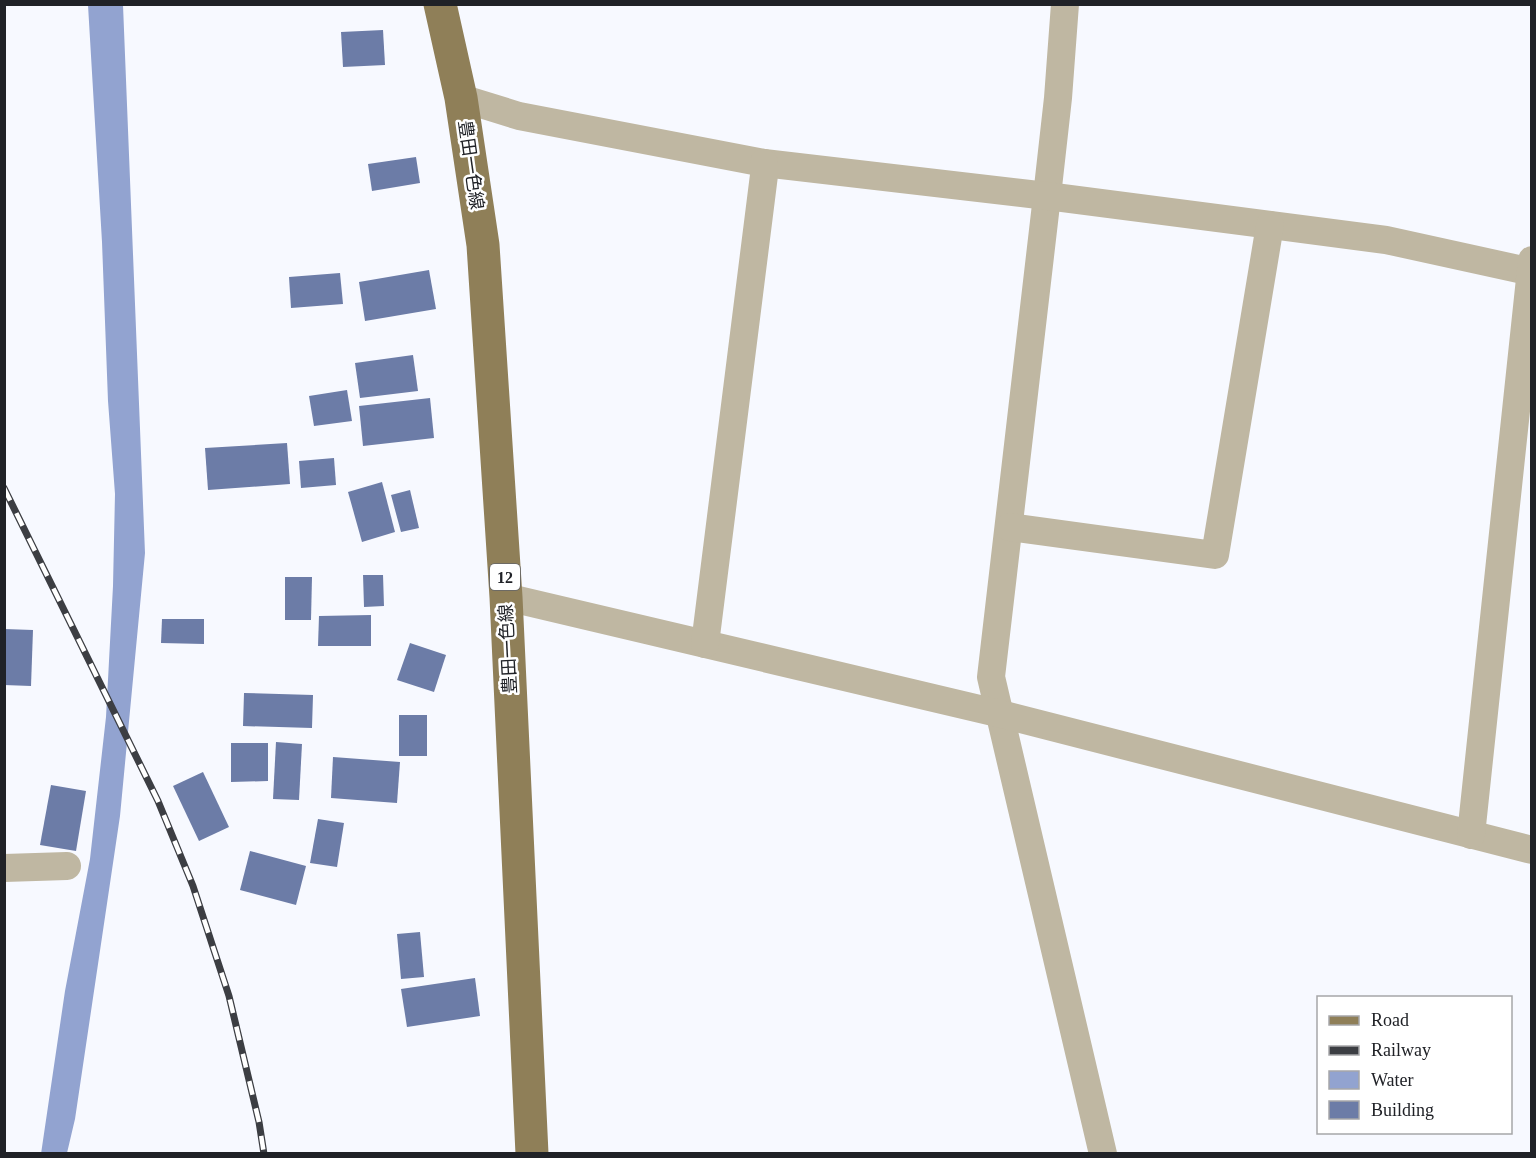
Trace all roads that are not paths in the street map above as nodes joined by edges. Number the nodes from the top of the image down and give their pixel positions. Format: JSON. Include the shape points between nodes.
{"nodes":[{"id":1,"x":440,"y":4,"type":"edge"},
{"id":2,"x":1065,"y":4,"type":"edge"},
{"id":3,"x":461,"y":98,"type":"junction"},
{"id":4,"x":764,"y":163,"type":"junction"},
{"id":5,"x":1047,"y":196,"type":"junction"},
{"id":6,"x":1270,"y":225,"type":"junction"},
{"id":7,"x":1531,"y":268,"type":"edge"},
{"id":8,"x":1009,"y":527,"type":"junction"},
{"id":9,"x":506,"y":597,"type":"junction"},
{"id":10,"x":705,"y":644,"type":"junction"},
{"id":11,"x":1001,"y":714,"type":"junction"},
{"id":12,"x":1471,"y":835,"type":"junction"},
{"id":13,"x":1532,"y":850,"type":"edge"},
{"id":14,"x":67,"y":866,"type":"dead end"},
{"id":15,"x":4,"y":868,"type":"edge"},
{"id":16,"x":1102,"y":1153,"type":"edge"},
{"id":17,"x":532,"y":1154,"type":"edge"}],
"edges":[{"from":1,"to":3,"type":"main road","name":"豊田一色線","number":"12"},
{"from":2,"to":5,"type":"street"},
{"from":3,"to":4,"type":"street","via":[[519,116]]},
{"from":3,"to":9,"type":"main road","name":"豊田一色線","number":"12","via":[[483,245]]},
{"from":4,"to":5,"type":"street"},
{"from":4,"to":10,"type":"street"},
{"from":5,"to":6,"type":"street"},
{"from":5,"to":8,"type":"street"},
{"from":6,"to":7,"type":"street","via":[[1386,240]]},
{"from":6,"to":8,"type":"street","via":[[1215,555]]},
{"from":7,"to":12,"type":"street"},
{"from":8,"to":11,"type":"street","via":[[991,677]]},
{"from":9,"to":10,"type":"street"},
{"from":9,"to":17,"type":"main road","name":"豊田一色線","number":"12"},
{"from":10,"to":11,"type":"street"},
{"from":11,"to":12,"type":"street"},
{"from":11,"to":16,"type":"street"},
{"from":12,"to":13,"type":"street"},
{"from":14,"to":15,"type":"street"}]}
